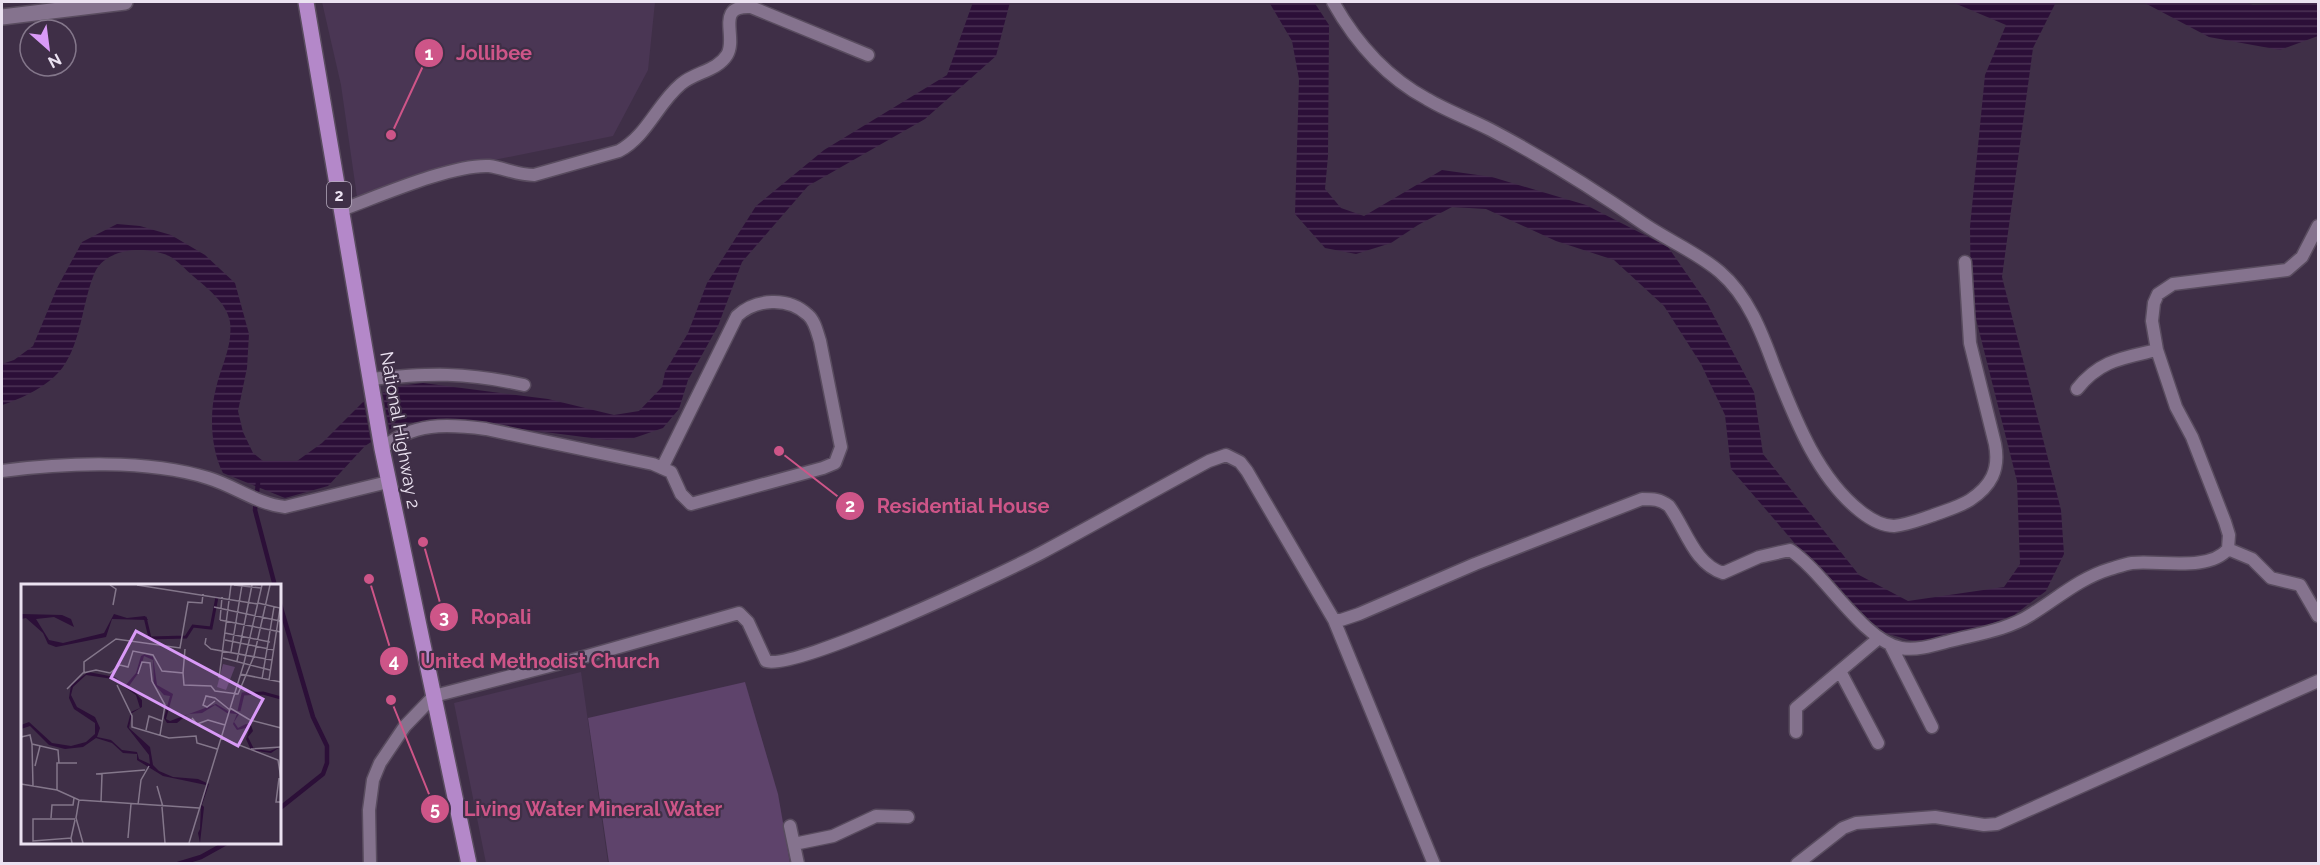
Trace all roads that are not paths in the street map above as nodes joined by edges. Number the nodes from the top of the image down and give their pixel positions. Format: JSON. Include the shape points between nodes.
{"nodes":[{"id":1,"x":125,"y":2,"type":"edge"},
{"id":2,"x":306,"y":2,"type":"edge"},
{"id":3,"x":1333,"y":2,"type":"edge"},
{"id":4,"x":2,"y":17,"type":"edge"},
{"id":5,"x":868,"y":55,"type":"dead end"},
{"id":6,"x":341,"y":210,"type":"junction"},
{"id":7,"x":2319,"y":226,"type":"edge"},
{"id":8,"x":1965,"y":261,"type":"dead end"},
{"id":9,"x":2157,"y":350,"type":"junction"},
{"id":10,"x":372,"y":383,"type":"junction"},
{"id":11,"x":524,"y":385,"type":"dead end"},
{"id":12,"x":2077,"y":389,"type":"dead end"},
{"id":13,"x":381,"y":445,"type":"junction"},
{"id":14,"x":662,"y":468,"type":"junction"},
{"id":15,"x":2,"y":471,"type":"edge"},
{"id":16,"x":388,"y":482,"type":"junction"},
{"id":17,"x":2228,"y":549,"type":"junction"},
{"id":18,"x":2319,"y":616,"type":"edge"},
{"id":19,"x":1334,"y":620,"type":"junction"},
{"id":20,"x":1884,"y":641,"type":"junction"},
{"id":21,"x":1841,"y":673,"type":"junction"},
{"id":22,"x":2319,"y":681,"type":"edge"},
{"id":23,"x":434,"y":696,"type":"junction"},
{"id":24,"x":1932,"y":727,"type":"dead end"},
{"id":25,"x":1796,"y":732,"type":"dead end"},
{"id":26,"x":1878,"y":743,"type":"dead end"},
{"id":27,"x":908,"y":817,"type":"dead end"},
{"id":28,"x":790,"y":826,"type":"dead end"},
{"id":29,"x":794,"y":844,"type":"junction"},
{"id":30,"x":370,"y":864,"type":"edge"},
{"id":31,"x":469,"y":864,"type":"edge"},
{"id":32,"x":798,"y":864,"type":"edge"},
{"id":33,"x":1434,"y":864,"type":"edge"},
{"id":34,"x":1797,"y":864,"type":"edge"}],
"edges":[{"from":1,"to":4,"type":"street"},
{"from":2,"to":6,"type":"main road","name":"National Highway 2","number":"2"},
{"from":3,"to":8,"type":"street","via":[[1349,31],[1393,76],[1417,93],[1491,130],[1605,197],[1722,273],[1760,330],[1800,427],[1828,476],[1850,503],[1879,524],[1912,522],[1966,502],[1983,491],[1995,470],[1998,458],[1970,343]]},
{"from":5,"to":6,"type":"street","via":[[740,6],[728,21],[727,54],[718,64],[698,72],[678,87],[631,145],[534,175],[488,166],[469,169],[420,181]]},
{"from":6,"to":10,"type":"main road","name":"National Highway 2","number":"2"},
{"from":7,"to":9,"type":"street","via":[[2302,257],[2287,270],[2197,279],[2158,294],[2152,321]]},
{"from":9,"to":12,"type":"street","via":[[2119,358],[2097,368]]},
{"from":9,"to":17,"type":"street","via":[[2176,407],[2225,522]]},
{"from":10,"to":11,"type":"street","via":[[417,373],[451,373]]},
{"from":10,"to":13,"type":"main road","name":"National Highway 2","number":"2"},
{"from":13,"to":14,"type":"street","via":[[403,433],[458,426],[529,437]]},
{"from":13,"to":16,"type":"main road","name":"National Highway 2","number":"2"},
{"from":14,"to":14,"type":"street","via":[[671,472],[681,494],[692,504],[835,462],[841,447],[820,341],[808,314],[764,302],[755,303],[737,316]]},
{"from":15,"to":16,"type":"street","via":[[72,464],[180,471],[210,478],[269,505],[285,507]]},
{"from":16,"to":23,"type":"main road","name":"National Highway 2","number":"2"},
{"from":17,"to":18,"type":"street","via":[[2252,559],[2271,578],[2300,585]]},
{"from":17,"to":20,"type":"street","via":[[2218,557],[2200,562],[2130,563],[2108,569],[2085,578],[2031,615],[1993,630],[1920,648],[1902,648]]},
{"from":19,"to":20,"type":"street","via":[[1359,614],[1642,499],[1653,499],[1669,506],[1703,561],[1713,570],[1723,573],[1760,557],[1790,550]]},
{"from":19,"to":23,"type":"street","via":[[1247,471],[1226,455],[1024,561],[800,657],[776,663],[766,661],[748,622],[739,613]]},
{"from":19,"to":33,"type":"street"},
{"from":20,"to":21,"type":"street"},
{"from":20,"to":24,"type":"street"},
{"from":21,"to":25,"type":"street","via":[[1796,708]]},
{"from":21,"to":26,"type":"street"},
{"from":22,"to":34,"type":"street","via":[[1998,824],[1935,817],[1856,823],[1843,828]]},
{"from":23,"to":30,"type":"street","via":[[405,726],[373,780]]},
{"from":23,"to":31,"type":"main road","name":"National Highway 2","number":"2"},
{"from":27,"to":29,"type":"street","via":[[876,816],[833,836]]},
{"from":28,"to":29,"type":"street"},
{"from":29,"to":32,"type":"street"}]}
